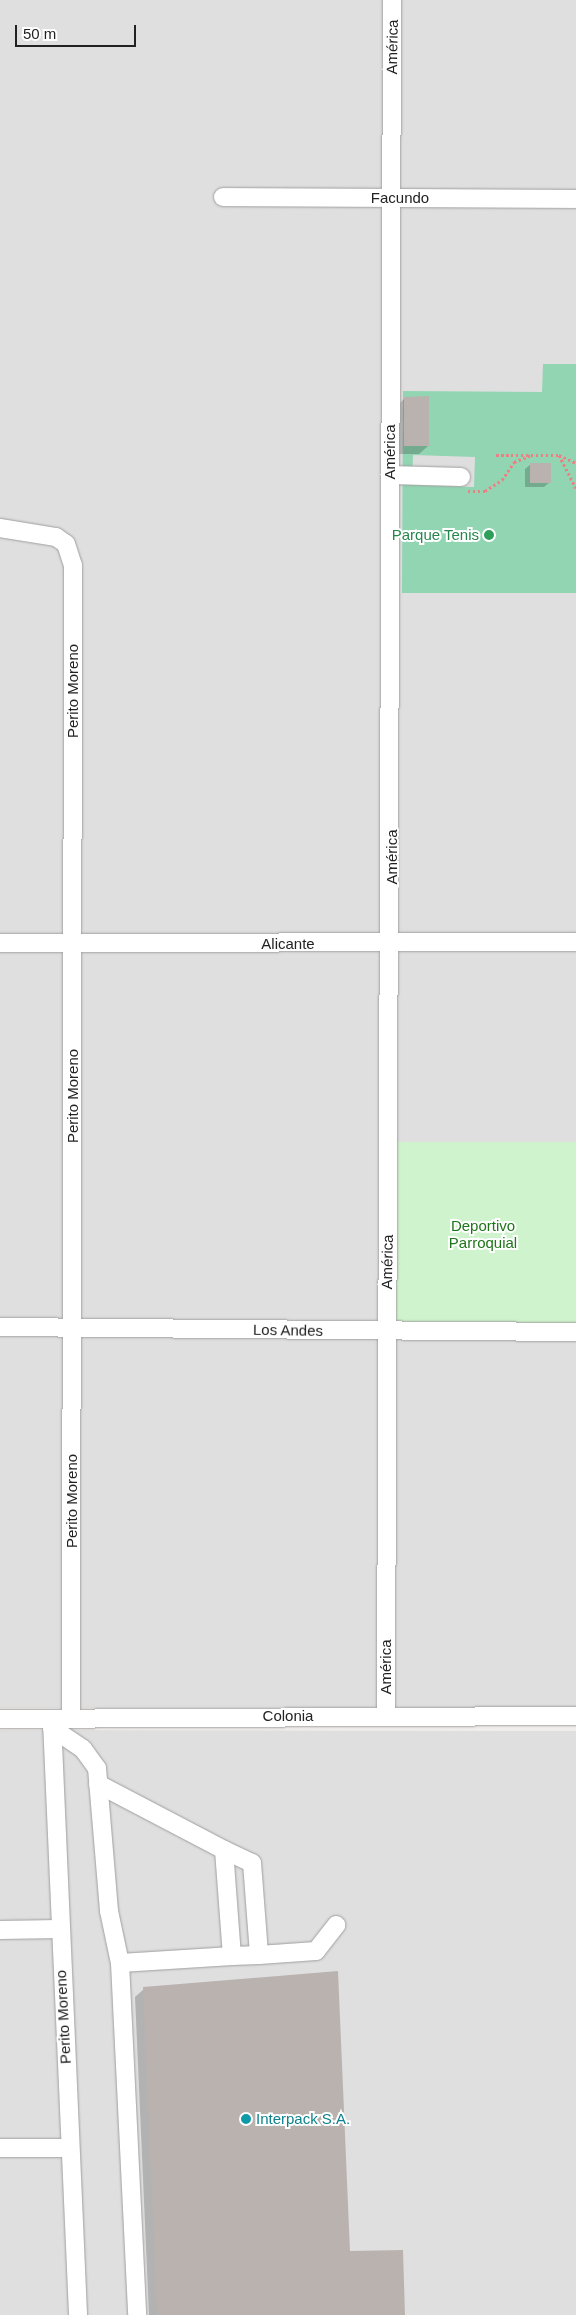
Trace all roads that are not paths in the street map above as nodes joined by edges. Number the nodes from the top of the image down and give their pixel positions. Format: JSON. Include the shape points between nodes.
{"nodes":[{"id":1,"x":392,"y":0,"type":"edge"},
{"id":2,"x":223,"y":197,"type":"dead end"},
{"id":3,"x":390,"y":198,"type":"junction"},
{"id":4,"x":576,"y":199,"type":"edge"},
{"id":5,"x":390,"y":475,"type":"junction"},
{"id":6,"x":463,"y":484,"type":"road end"},
{"id":7,"x":0,"y":528,"type":"edge"},
{"id":8,"x":576,"y":942,"type":"edge"},
{"id":9,"x":0,"y":943,"type":"edge"},
{"id":10,"x":74,"y":943,"type":"junction"},
{"id":11,"x":392,"y":944,"type":"junction"},
{"id":12,"x":72,"y":1326,"type":"junction"},
{"id":13,"x":0,"y":1327,"type":"edge"},
{"id":14,"x":385,"y":1331,"type":"junction"},
{"id":15,"x":576,"y":1332,"type":"edge"},
{"id":16,"x":386,"y":1715,"type":"junction"},
{"id":17,"x":576,"y":1716,"type":"edge"},
{"id":18,"x":71,"y":1718,"type":"junction"},
{"id":19,"x":0,"y":1719,"type":"edge"},
{"id":20,"x":52,"y":1724,"type":"junction"},
{"id":21,"x":98,"y":1784,"type":"junction"},
{"id":22,"x":224,"y":1850,"type":"junction"},
{"id":23,"x":336,"y":1925,"type":"dead end"},
{"id":24,"x":59,"y":1929,"type":"junction"},
{"id":25,"x":0,"y":1930,"type":"edge"},
{"id":26,"x":259,"y":1955,"type":"junction"},
{"id":27,"x":232,"y":1956,"type":"junction"},
{"id":28,"x":120,"y":1963,"type":"junction"},
{"id":29,"x":0,"y":2148,"type":"edge"},
{"id":30,"x":69,"y":2148,"type":"junction"},
{"id":31,"x":78,"y":2315,"type":"edge"},
{"id":32,"x":137,"y":2315,"type":"edge"}],
"edges":[{"from":1,"to":3,"type":"street","name":"América"},
{"from":2,"to":3,"type":"street","name":"Facundo"},
{"from":3,"to":4,"type":"street","name":"Facundo"},
{"from":3,"to":5,"type":"street","name":"América"},
{"from":5,"to":6,"type":"street"},
{"from":5,"to":11,"type":"street","name":"América"},
{"from":7,"to":10,"type":"street","name":"Perito Moreno","via":[[56,537],[66,544],[73,565]]},
{"from":8,"to":11,"type":"street","name":"Alicante"},
{"from":9,"to":10,"type":"street","name":"Alicante"},
{"from":10,"to":11,"type":"street","name":"Alicante"},
{"from":10,"to":12,"type":"street","name":"Perito Moreno"},
{"from":11,"to":14,"type":"street","name":"América"},
{"from":12,"to":13,"type":"street","name":"Los Andes"},
{"from":12,"to":14,"type":"street","name":"Los Andes"},
{"from":12,"to":18,"type":"street","name":"Perito Moreno"},
{"from":14,"to":15,"type":"street","name":"Los Andes"},
{"from":14,"to":16,"type":"street","name":"América"},
{"from":16,"to":17,"type":"street","name":"Colonia"},
{"from":16,"to":18,"type":"street","name":"Colonia"},
{"from":18,"to":20,"type":"street","name":"Colonia"},
{"from":19,"to":20,"type":"street","name":"Colonia"},
{"from":20,"to":21,"type":"street","via":[[94,1761]]},
{"from":20,"to":24,"type":"street","name":"Perito Moreno"},
{"from":21,"to":22,"type":"street"},
{"from":21,"to":28,"type":"street","via":[[109,1911]]},
{"from":22,"to":26,"type":"street","via":[[252,1863]]},
{"from":22,"to":27,"type":"street"},
{"from":23,"to":26,"type":"street","via":[[316,1951]]},
{"from":24,"to":25,"type":"street"},
{"from":24,"to":30,"type":"street","name":"Perito Moreno"},
{"from":26,"to":27,"type":"street"},
{"from":27,"to":28,"type":"street"},
{"from":28,"to":32,"type":"street"},
{"from":29,"to":30,"type":"street"},
{"from":30,"to":31,"type":"street","name":"Perito Moreno"}]}
